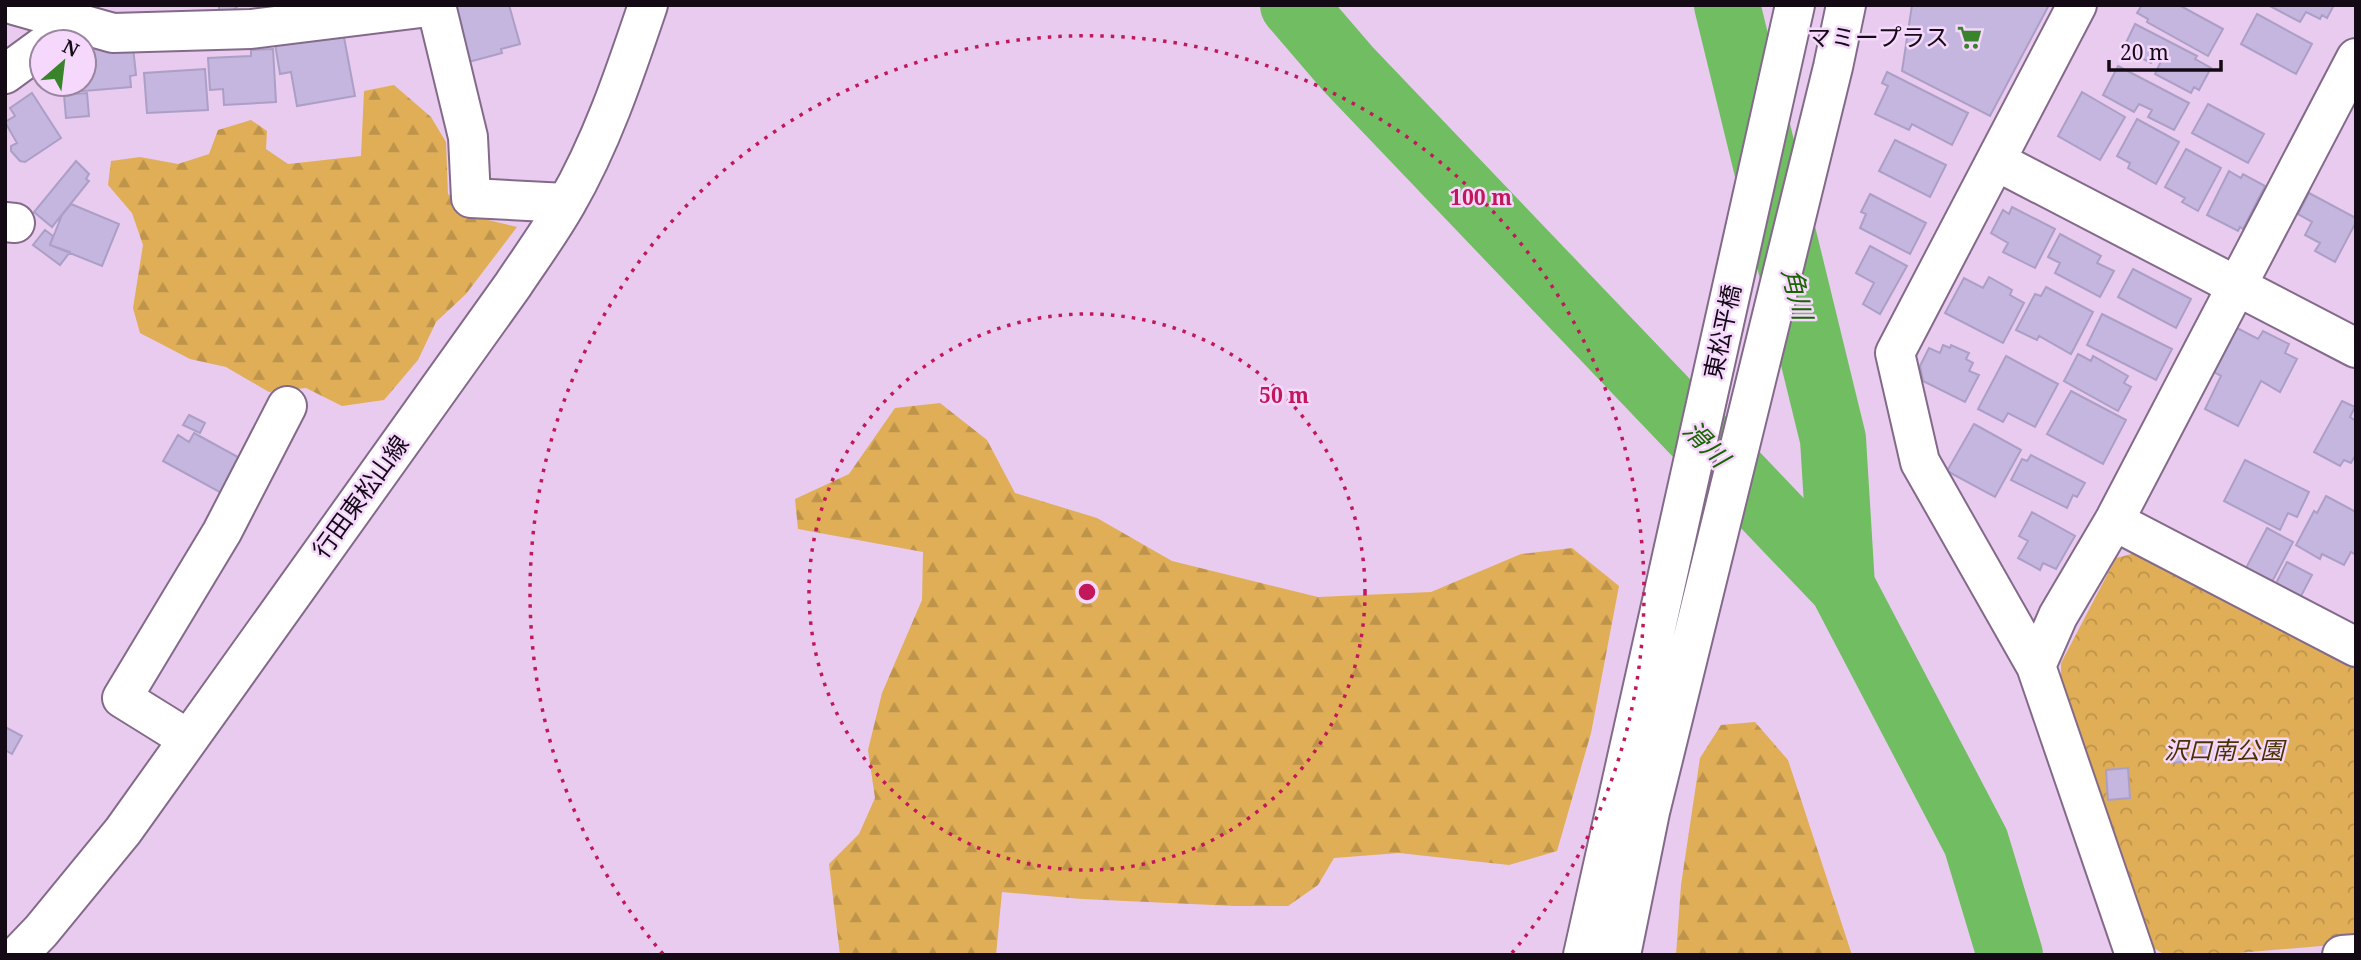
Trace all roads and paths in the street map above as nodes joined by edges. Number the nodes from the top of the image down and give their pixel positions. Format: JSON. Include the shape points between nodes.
{"nodes":[{"id":1,"x":14,"y":5,"type":"edge"},
{"id":2,"x":648,"y":5,"type":"edge"},
{"id":3,"x":1846,"y":5,"type":"edge"},
{"id":4,"x":2077,"y":5,"type":"edge"},
{"id":5,"x":437,"y":6,"type":"edge"},
{"id":6,"x":250,"y":17,"type":"edge"},
{"id":7,"x":1792,"y":18,"type":"edge"},
{"id":8,"x":52,"y":28,"type":"edge"},
{"id":9,"x":98,"y":33,"type":"edge"},
{"id":10,"x":28,"y":57,"type":"edge"},
{"id":11,"x":2356,"y":58,"type":"edge"},
{"id":12,"x":5,"y":74,"type":"edge"},
{"id":13,"x":1996,"y":161,"type":"junction"},
{"id":14,"x":566,"y":203,"type":"junction"},
{"id":15,"x":2237,"y":285,"type":"junction"},
{"id":16,"x":2356,"y":348,"type":"edge"},
{"id":17,"x":287,"y":406,"type":"dead end"},
{"id":18,"x":2115,"y":521,"type":"junction"},
{"id":19,"x":2356,"y":647,"type":"edge"},
{"id":20,"x":2036,"y":666,"type":"junction"},
{"id":21,"x":188,"y":738,"type":"junction"},
{"id":22,"x":1635,"y":805,"type":"junction"},
{"id":23,"x":2356,"y":954,"type":"edge"},
{"id":24,"x":18,"y":955,"type":"edge"},
{"id":25,"x":1583,"y":955,"type":"edge"},
{"id":26,"x":1621,"y":955,"type":"edge"},
{"id":27,"x":2135,"y":955,"type":"edge"},
{"id":28,"x":2342,"y":955,"type":"edge"}],
"edges":[{"from":1,"to":8,"type":"main road"},
{"from":2,"to":14,"type":"main road","name":"行田東松山線","via":[[619,90]]},
{"from":3,"to":22,"type":"main road","name":"東松平橋"},
{"from":4,"to":13,"type":"main road"},
{"from":5,"to":6,"type":"main road"},
{"from":5,"to":14,"type":"main road","via":[[468,137],[471,198]]},
{"from":6,"to":9,"type":"main road"},
{"from":7,"to":22,"type":"main road","name":"東松平橋"},
{"from":10,"to":12,"type":"main road"},
{"from":11,"to":15,"type":"main road"},
{"from":13,"to":15,"type":"main road"},
{"from":13,"to":20,"type":"main road","via":[[1895,353],[1920,462]]},
{"from":14,"to":21,"type":"main road","name":"行田東松山線","via":[[513,285]]},
{"from":15,"to":16,"type":"main road"},
{"from":15,"to":18,"type":"main road"},
{"from":17,"to":21,"type":"main road","via":[[222,532],[122,698]]},
{"from":18,"to":19,"type":"main road"},
{"from":18,"to":20,"type":"main road","via":[[2058,616]]},
{"from":20,"to":27,"type":"main road"},
{"from":21,"to":24,"type":"main road","name":"行田東松山線","via":[[123,831]]},
{"from":22,"to":25,"type":"main road"},
{"from":22,"to":26,"type":"main road"},
{"from":23,"to":28,"type":"main road"}]}
